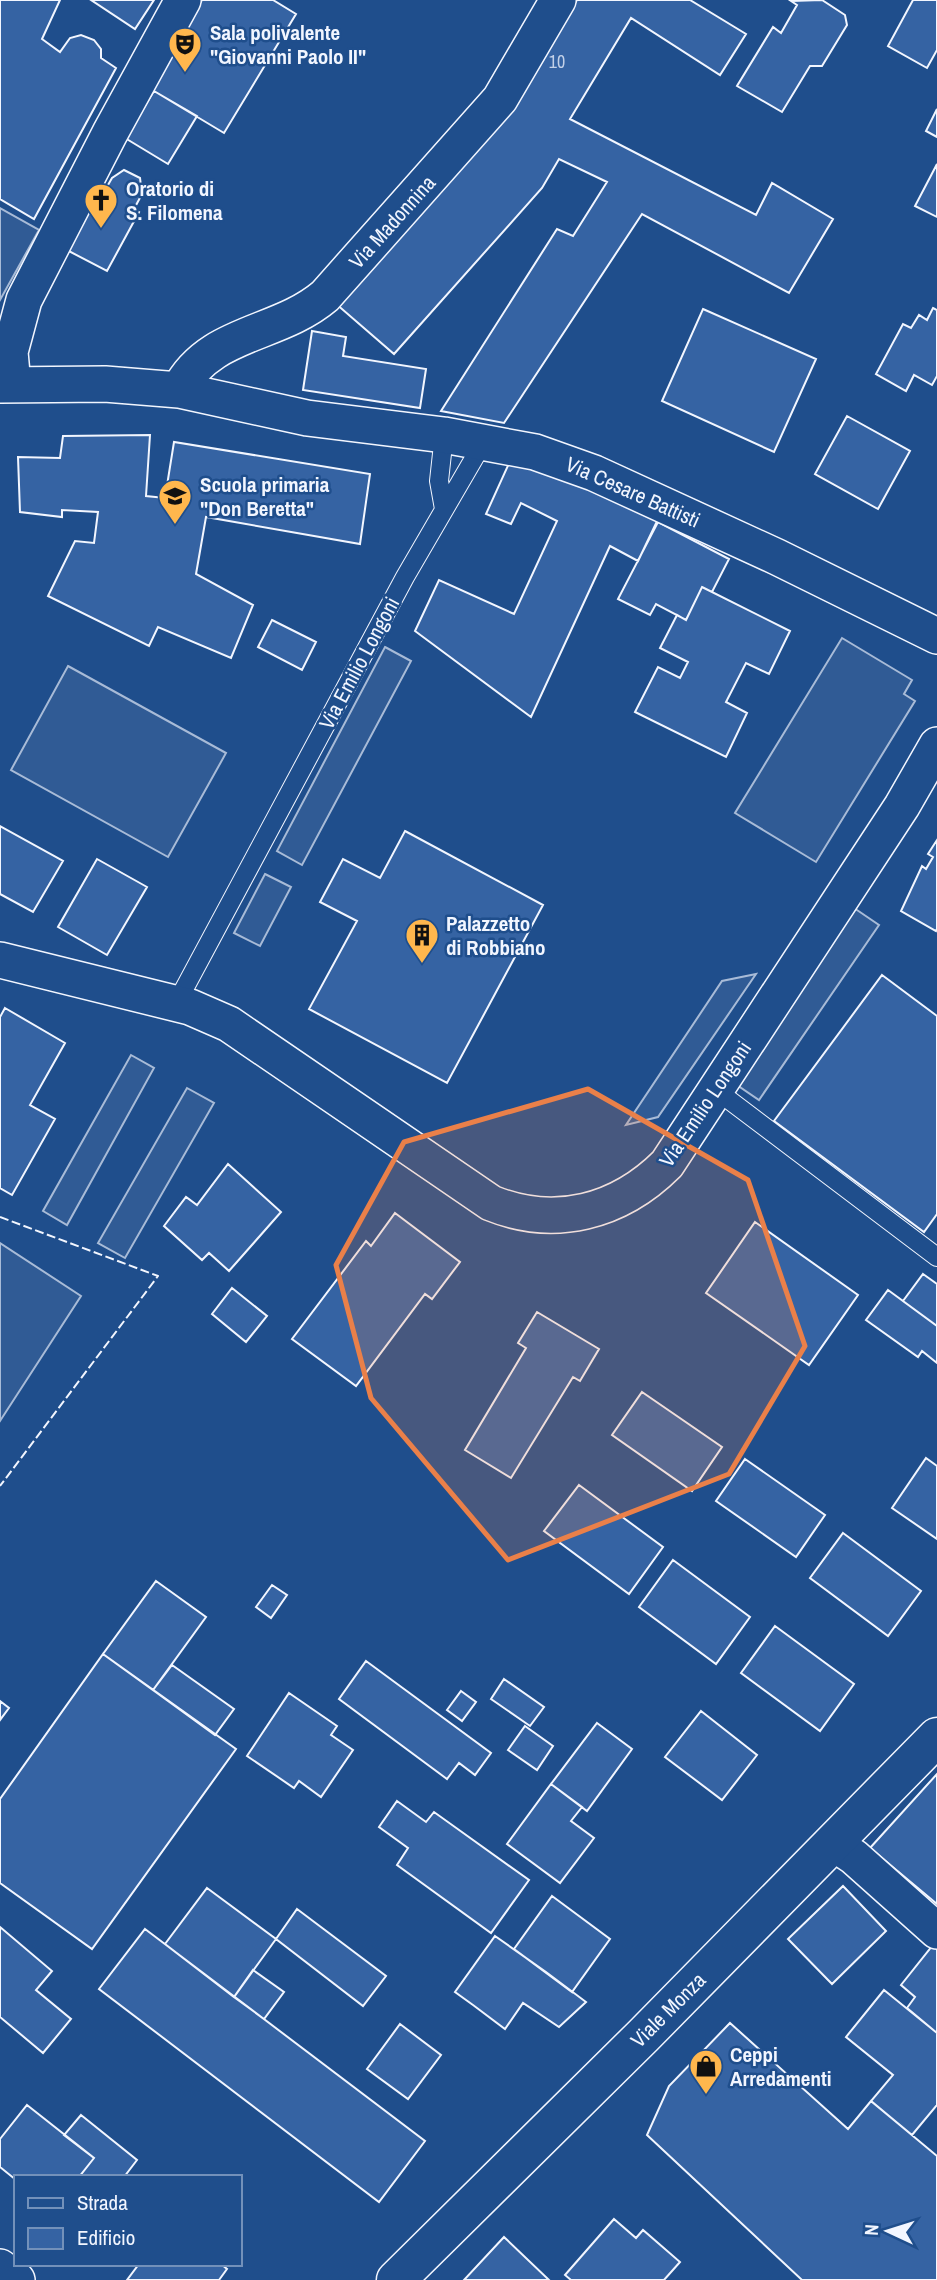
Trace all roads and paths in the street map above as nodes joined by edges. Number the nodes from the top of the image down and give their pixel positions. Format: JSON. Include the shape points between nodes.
{"nodes":[{"id":1,"x":183,"y":0,"type":"edge"},
{"id":2,"x":558,"y":0,"type":"edge"},
{"id":3,"x":7,"y":385,"type":"edge"},
{"id":4,"x":179,"y":390,"type":"junction"},
{"id":5,"x":444,"y":435,"type":"junction"},
{"id":6,"x":482,"y":443,"type":"junction"},
{"id":7,"x":444,"y":509,"type":"junction"},
{"id":8,"x":937,"y":636,"type":"edge"},
{"id":9,"x":937,"y":745,"type":"edge"},
{"id":10,"x":0,"y":960,"type":"edge"},
{"id":11,"x":176,"y":1004,"type":"junction"},
{"id":12,"x":716,"y":1090,"type":"junction"},
{"id":13,"x":937,"y":1257,"type":"edge"},
{"id":14,"x":937,"y":1737,"type":"edge"},
{"id":15,"x":833,"y":1843,"type":"junction"},
{"id":16,"x":937,"y":1931,"type":"edge"},
{"id":17,"x":0,"y":2267,"type":"edge"},
{"id":18,"x":17,"y":2280,"type":"edge"},
{"id":19,"x":396,"y":2280,"type":"edge"}],
"edges":[{"from":1,"to":3,"type":"street","via":[[24,300],[10,352]]},
{"from":2,"to":4,"type":"street","name":"Via Madonnina","via":[[500,99],[325,296],[298,315],[210,351]]},
{"from":3,"to":4,"type":"street","name":"Via Cesare Battisti","via":[[106,384]]},
{"from":4,"to":5,"type":"street","name":"Via Cesare Battisti","via":[[307,418]]},
{"from":5,"to":6,"type":"street","name":"Via Cesare Battisti"},
{"from":5,"to":7,"type":"lane","via":[[439,481]]},
{"from":6,"to":7,"type":"lane","name":"Via Emilio Longoni"},
{"from":6,"to":8,"type":"street","name":"Via Cesare Battisti","via":[[535,452],[594,473]]},
{"from":7,"to":11,"type":"lane","name":"Via Emilio Longoni"},
{"from":9,"to":12,"type":"street","name":"Via Emilio Longoni"},
{"from":10,"to":11,"type":"street","name":"Via Emilio Longoni"},
{"from":11,"to":12,"type":"street","name":"Via Emilio Longoni","via":[[246,1034],[475,1194],[532,1215],[580,1214],[632,1195],[667,1164]]},
{"from":12,"to":13,"type":"lane"},
{"from":14,"to":15,"type":"main road","name":"Viale Monza"},
{"from":15,"to":16,"type":"street"},
{"from":15,"to":19,"type":"main road","name":"Viale Monza"},
{"from":17,"to":18,"type":"street"}]}
